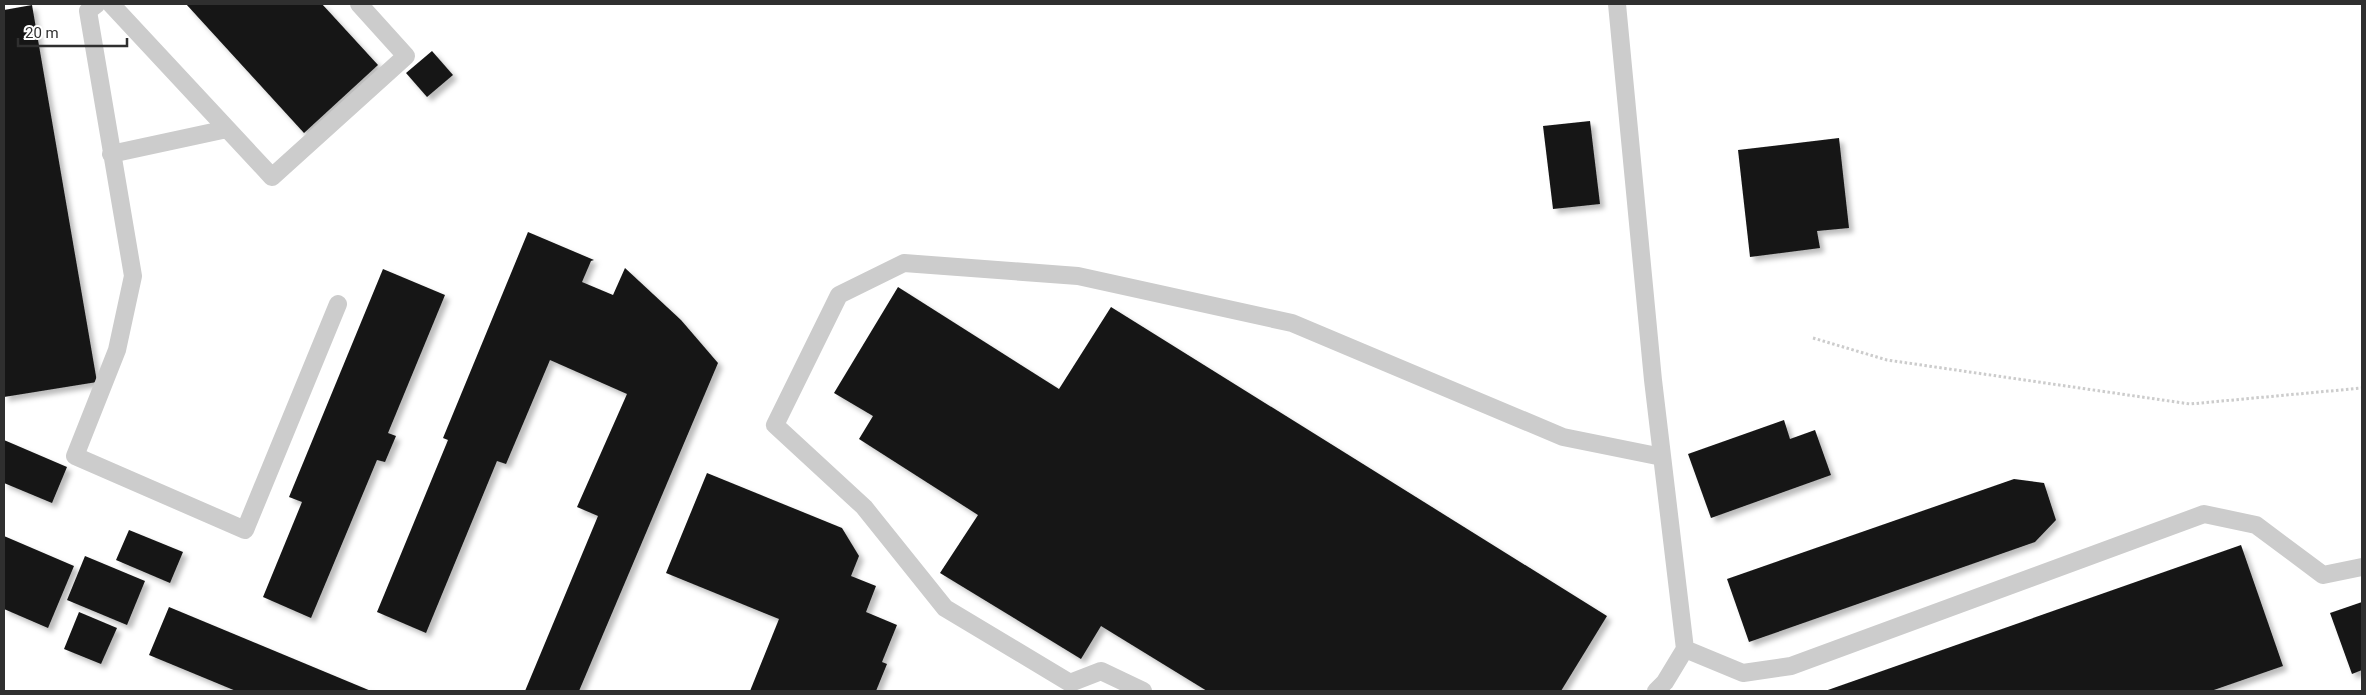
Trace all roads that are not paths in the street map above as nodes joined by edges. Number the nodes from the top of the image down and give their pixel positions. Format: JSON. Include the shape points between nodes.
{"nodes":[{"id":1,"x":97,"y":4,"type":"edge"},
{"id":2,"x":111,"y":4,"type":"edge"},
{"id":3,"x":359,"y":4,"type":"edge"},
{"id":4,"x":1617,"y":4,"type":"edge"},
{"id":5,"x":227,"y":129,"type":"junction"},
{"id":6,"x":111,"y":154,"type":"junction"},
{"id":7,"x":338,"y":304,"type":"dead end"},
{"id":8,"x":1662,"y":457,"type":"junction"},
{"id":9,"x":2362,"y":567,"type":"edge"},
{"id":10,"x":1685,"y":649,"type":"junction"},
{"id":11,"x":1143,"y":691,"type":"edge"},
{"id":12,"x":1656,"y":691,"type":"edge"}],
"edges":[{"from":1,"to":6,"type":"lane","via":[[88,12]]},
{"from":2,"to":5,"type":"lane"},
{"from":3,"to":5,"type":"lane","via":[[406,56],[272,177]]},
{"from":4,"to":8,"type":"lane"},
{"from":5,"to":6,"type":"lane"},
{"from":6,"to":7,"type":"lane","via":[[133,276],[116,350],[75,456],[245,530]]},
{"from":8,"to":10,"type":"lane"},
{"from":8,"to":11,"type":"lane","via":[[1563,437],[1292,323],[1078,276],[904,263],[839,295],[776,426],[864,507],[945,608],[1070,682],[1101,671]]},
{"from":9,"to":10,"type":"lane","via":[[2323,575],[2256,525],[2204,514],[1791,666],[1743,673]]},
{"from":10,"to":12,"type":"lane"}]}
